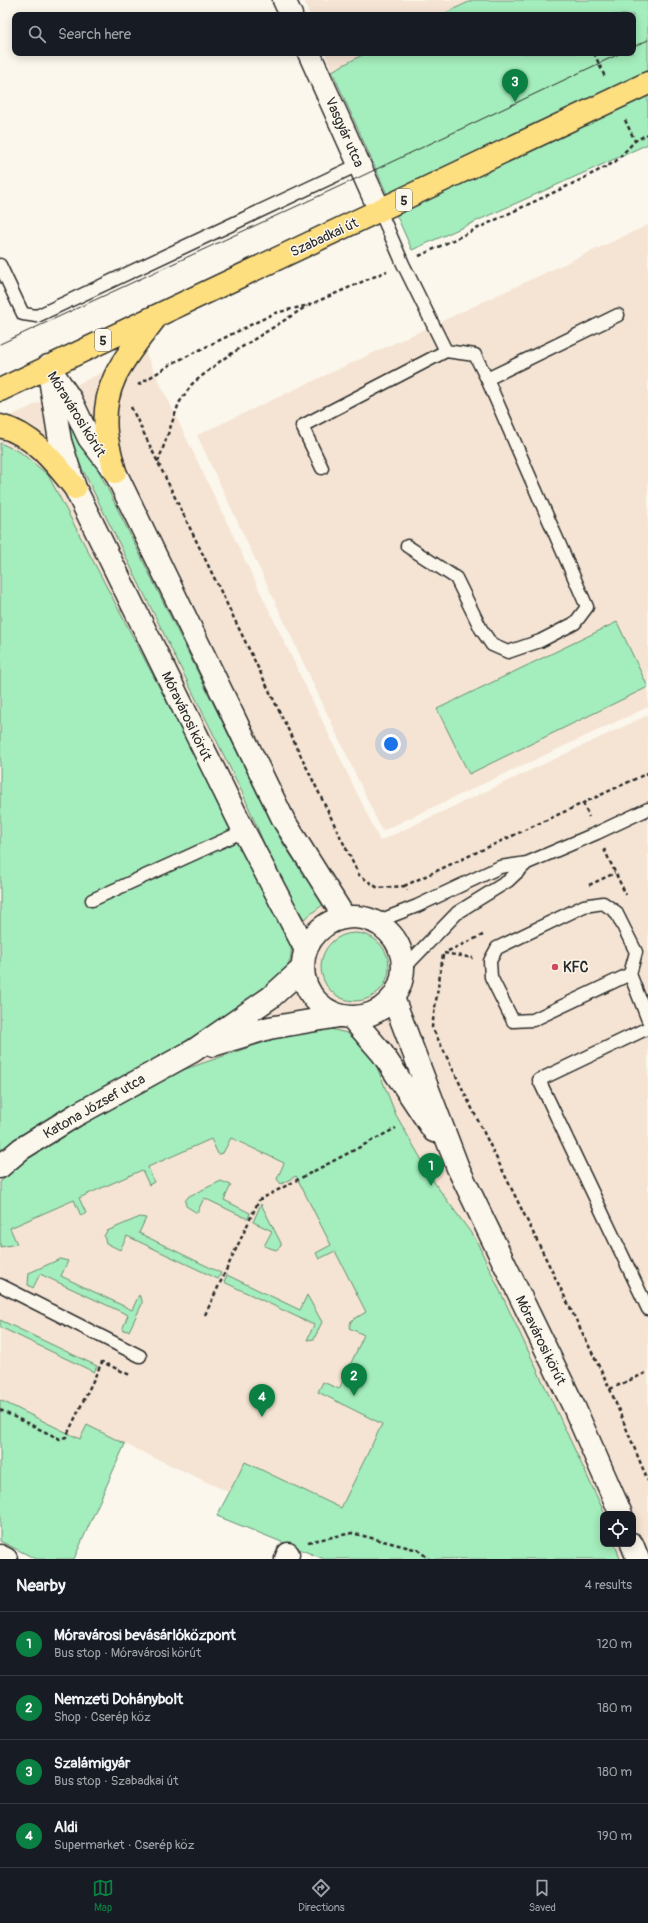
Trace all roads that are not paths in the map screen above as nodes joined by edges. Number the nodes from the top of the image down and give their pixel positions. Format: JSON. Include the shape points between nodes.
{"nodes":[{"id":1,"x":284,"y":0,"type":"edge"},
{"id":2,"x":290,"y":12,"type":"edge"},
{"id":3,"x":310,"y":56,"type":"edge"},
{"id":4,"x":648,"y":83,"type":"edge"},
{"id":5,"x":360,"y":164,"type":"junction"},
{"id":6,"x":380,"y":211,"type":"junction"},
{"id":7,"x":0,"y":265,"type":"edge"},
{"id":8,"x":159,"y":314,"type":"junction"},
{"id":9,"x":618,"y":315,"type":"dead end"},
{"id":10,"x":446,"y":351,"type":"junction"},
{"id":11,"x":48,"y":366,"type":"junction"},
{"id":12,"x":487,"y":379,"type":"junction"},
{"id":13,"x":0,"y":390,"type":"edge"},
{"id":14,"x":0,"y":426,"type":"edge"},
{"id":15,"x":322,"y":468,"type":"dead end"},
{"id":16,"x":115,"y":472,"type":"junction"},
{"id":17,"x":74,"y":488,"type":"junction"},
{"id":18,"x":408,"y":546,"type":"dead end"},
{"id":19,"x":648,"y":809,"type":"edge"},
{"id":20,"x":244,"y":831,"type":"junction"},
{"id":21,"x":527,"y":863,"type":"junction"},
{"id":22,"x":92,"y":900,"type":"dead end"},
{"id":23,"x":346,"y":918,"type":"junction"},
{"id":24,"x":376,"y":922,"type":"junction"},
{"id":25,"x":304,"y":959,"type":"junction"},
{"id":26,"x":404,"y":968,"type":"junction"},
{"id":27,"x":630,"y":974,"type":"junction"},
{"id":28,"x":393,"y":998,"type":"junction"},
{"id":29,"x":345,"y":1016,"type":"junction"},
{"id":30,"x":648,"y":1020,"type":"edge"},
{"id":31,"x":648,"y":1028,"type":"edge"},
{"id":32,"x":193,"y":1051,"type":"junction"},
{"id":33,"x":0,"y":1167,"type":"edge"},
{"id":34,"x":458,"y":1168,"type":"junction"},
{"id":35,"x":0,"y":1285,"type":"edge"},
{"id":36,"x":648,"y":1308,"type":"edge"},
{"id":37,"x":140,"y":1356,"type":"dead end"},
{"id":38,"x":619,"y":1511,"type":"edge"},
{"id":39,"x":633,"y":1547,"type":"edge"},
{"id":40,"x":0,"y":1556,"type":"edge"},
{"id":41,"x":6,"y":1559,"type":"edge"},
{"id":42,"x":638,"y":1559,"type":"edge"}],
"edges":[{"from":1,"to":2,"type":"main road"},
{"from":3,"to":5,"type":"main road","name":"Vasgyár utca"},
{"from":4,"to":6,"type":"main road","name":"Szabadkai út","number":"5"},
{"from":5,"to":6,"type":"main road","name":"Vasgyár utca"},
{"from":5,"to":7,"type":"lane","via":[[37,316],[23,314]]},
{"from":6,"to":8,"type":"main road","name":"Szabadkai út","number":"5"},
{"from":6,"to":10,"type":"lane"},
{"from":8,"to":11,"type":"main road","name":"Szabadkai út","number":"5"},
{"from":8,"to":16,"type":"main road","via":[[122,363],[108,392],[106,435]]},
{"from":9,"to":12,"type":"lane"},
{"from":10,"to":12,"type":"lane","via":[[475,355]]},
{"from":10,"to":15,"type":"lane","via":[[302,426]]},
{"from":11,"to":13,"type":"main road","name":"Szabadkai út","number":"5"},
{"from":11,"to":16,"type":"main road","name":"Móravárosi körút","via":[[71,400],[89,438]]},
{"from":11,"to":17,"type":"main road","name":"Móravárosi körút","via":[[60,441]]},
{"from":12,"to":18,"type":"lane","via":[[588,607],[574,623],[540,641],[508,652],[492,645],[481,629],[456,578]]},
{"from":14,"to":17,"type":"main road","via":[[21,433],[42,450]]},
{"from":16,"to":23,"type":"main road","name":"Móravárosi körút","via":[[284,822]]},
{"from":17,"to":20,"type":"main road","name":"Móravárosi körút"},
{"from":19,"to":21,"type":"lane"},
{"from":20,"to":22,"type":"lane"},
{"from":20,"to":25,"type":"main road","name":"Móravárosi körút"},
{"from":21,"to":24,"type":"lane","via":[[500,867]]},
{"from":21,"to":26,"type":"lane","via":[[508,881],[458,912]]},
{"from":23,"to":24,"type":"main road","via":[[361,917]]},
{"from":23,"to":25,"type":"main road","via":[[329,923],[315,934]]},
{"from":24,"to":26,"type":"main road","via":[[391,934],[400,950]]},
{"from":25,"to":29,"type":"main road","via":[[307,989],[320,1005]]},
{"from":25,"to":32,"type":"main road","name":"Katona József utca","via":[[271,997]]},
{"from":26,"to":28,"type":"main road"},
{"from":27,"to":27,"type":"lane","via":[[636,952],[616,912],[603,903],[584,906],[496,948],[490,961],[491,977],[513,1021],[533,1020]]},
{"from":27,"to":30,"type":"lane"},
{"from":28,"to":29,"type":"main road","via":[[381,1009],[367,1016]]},
{"from":28,"to":34,"type":"main road","name":"Móravárosi körút"},
{"from":29,"to":32,"type":"main road","name":"Katona József utca","via":[[269,1028]]},
{"from":29,"to":34,"type":"main road","name":"Móravárosi körút","via":[[382,1052]]},
{"from":31,"to":36,"type":"lane","via":[[539,1080]]},
{"from":32,"to":33,"type":"main road","name":"Katona József utca","via":[[76,1115],[21,1149]]},
{"from":34,"to":38,"type":"main road","name":"Móravárosi körút","via":[[574,1407]]},
{"from":35,"to":37,"type":"lane"},
{"from":39,"to":42,"type":"main road"},
{"from":40,"to":41,"type":"main road"}]}
